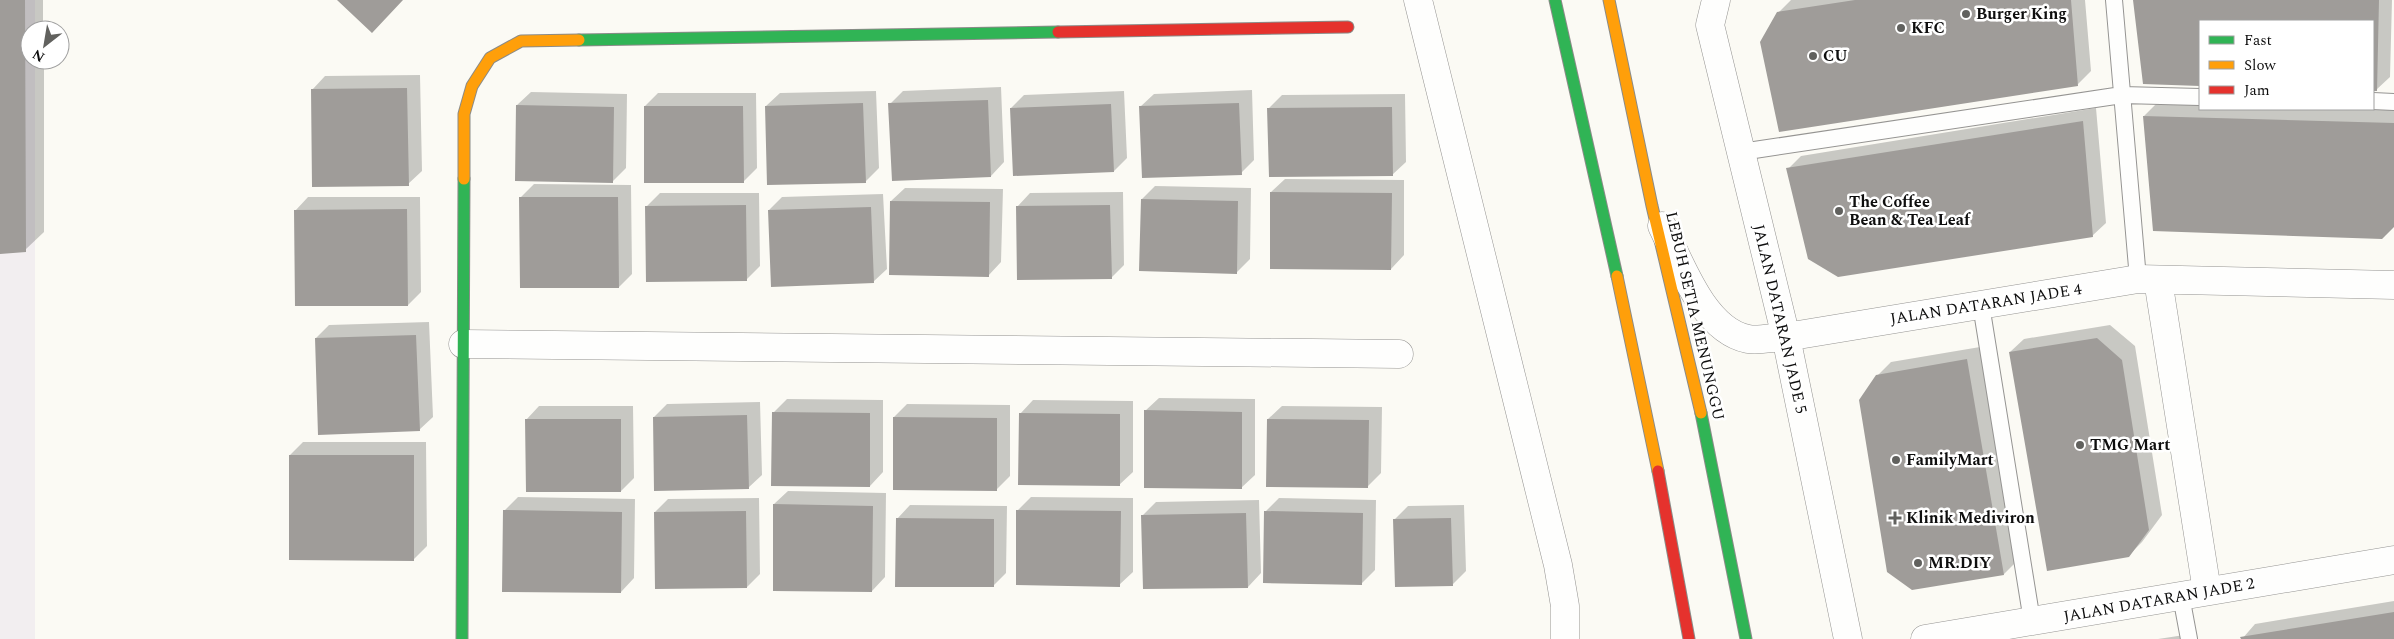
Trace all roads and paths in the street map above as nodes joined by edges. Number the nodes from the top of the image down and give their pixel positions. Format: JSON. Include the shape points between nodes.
{"nodes":[{"id":1,"x":1418,"y":0,"type":"edge"},
{"id":2,"x":1554,"y":0,"type":"edge"},
{"id":3,"x":1609,"y":0,"type":"edge"},
{"id":4,"x":1716,"y":0,"type":"edge"},
{"id":5,"x":2114,"y":0,"type":"edge"},
{"id":6,"x":1348,"y":28,"type":"dead end"},
{"id":7,"x":2122,"y":95,"type":"junction"},
{"id":8,"x":2199,"y":97,"type":"edge"},
{"id":9,"x":2374,"y":101,"type":"edge"},
{"id":10,"x":2394,"y":102,"type":"edge"},
{"id":11,"x":1741,"y":152,"type":"junction"},
{"id":12,"x":1652,"y":206,"type":"junction"},
{"id":13,"x":2148,"y":279,"type":"junction"},
{"id":14,"x":2394,"y":285,"type":"edge"},
{"id":15,"x":1981,"y":305,"type":"junction"},
{"id":16,"x":1786,"y":337,"type":"junction"},
{"id":17,"x":463,"y":344,"type":"junction"},
{"id":18,"x":1399,"y":354,"type":"dead end"},
{"id":19,"x":2394,"y":560,"type":"edge"},
{"id":20,"x":2194,"y":594,"type":"junction"},
{"id":21,"x":2032,"y":621,"type":"junction"},
{"id":22,"x":462,"y":639,"type":"edge"},
{"id":23,"x":1565,"y":639,"type":"edge"},
{"id":24,"x":1689,"y":639,"type":"edge"},
{"id":25,"x":1746,"y":639,"type":"edge"},
{"id":26,"x":1848,"y":639,"type":"edge"},
{"id":27,"x":1925,"y":639,"type":"edge"},
{"id":28,"x":2189,"y":639,"type":"edge"}],
"edges":[{"from":1,"to":23,"type":"street","via":[[1558,565],[1565,606]]},
{"from":2,"to":24,"type":"street","via":[[1650,426]]},
{"from":3,"to":12,"type":"street","name":"LEBUH SETIA MENUNGGU"},
{"from":4,"to":11,"type":"street","name":"JALAN DATARAN JADE 5","via":[[1710,25]]},
{"from":5,"to":7,"type":"lane"},
{"from":6,"to":17,"type":"street","via":[[521,41],[490,58],[472,86],[464,114]]},
{"from":7,"to":8,"type":"lane"},
{"from":7,"to":11,"type":"lane"},
{"from":7,"to":13,"type":"lane"},
{"from":9,"to":10,"type":"lane"},
{"from":11,"to":16,"type":"street","name":"JALAN DATARAN JADE 5"},
{"from":12,"to":16,"type":"street","name":"JALAN DATARAN JADE 4","via":[[1700,301],[1720,326],[1748,339]]},
{"from":12,"to":25,"type":"street","name":"LEBUH SETIA MENUNGGU","via":[[1703,420]]},
{"from":13,"to":14,"type":"street","name":"JALAN DATARAN JADE 4"},
{"from":13,"to":15,"type":"street","name":"JALAN DATARAN JADE 4"},
{"from":13,"to":20,"type":"street"},
{"from":15,"to":16,"type":"street","name":"JALAN DATARAN JADE 4"},
{"from":15,"to":21,"type":"lane"},
{"from":16,"to":26,"type":"street","name":"JALAN DATARAN JADE 5"},
{"from":17,"to":18,"type":"street"},
{"from":17,"to":22,"type":"street"},
{"from":19,"to":20,"type":"street","name":"JALAN DATARAN JADE 2"},
{"from":20,"to":21,"type":"street","name":"JALAN DATARAN JADE 2"},
{"from":20,"to":28,"type":"lane"},
{"from":21,"to":27,"type":"street","name":"JALAN DATARAN JADE 2"}]}
